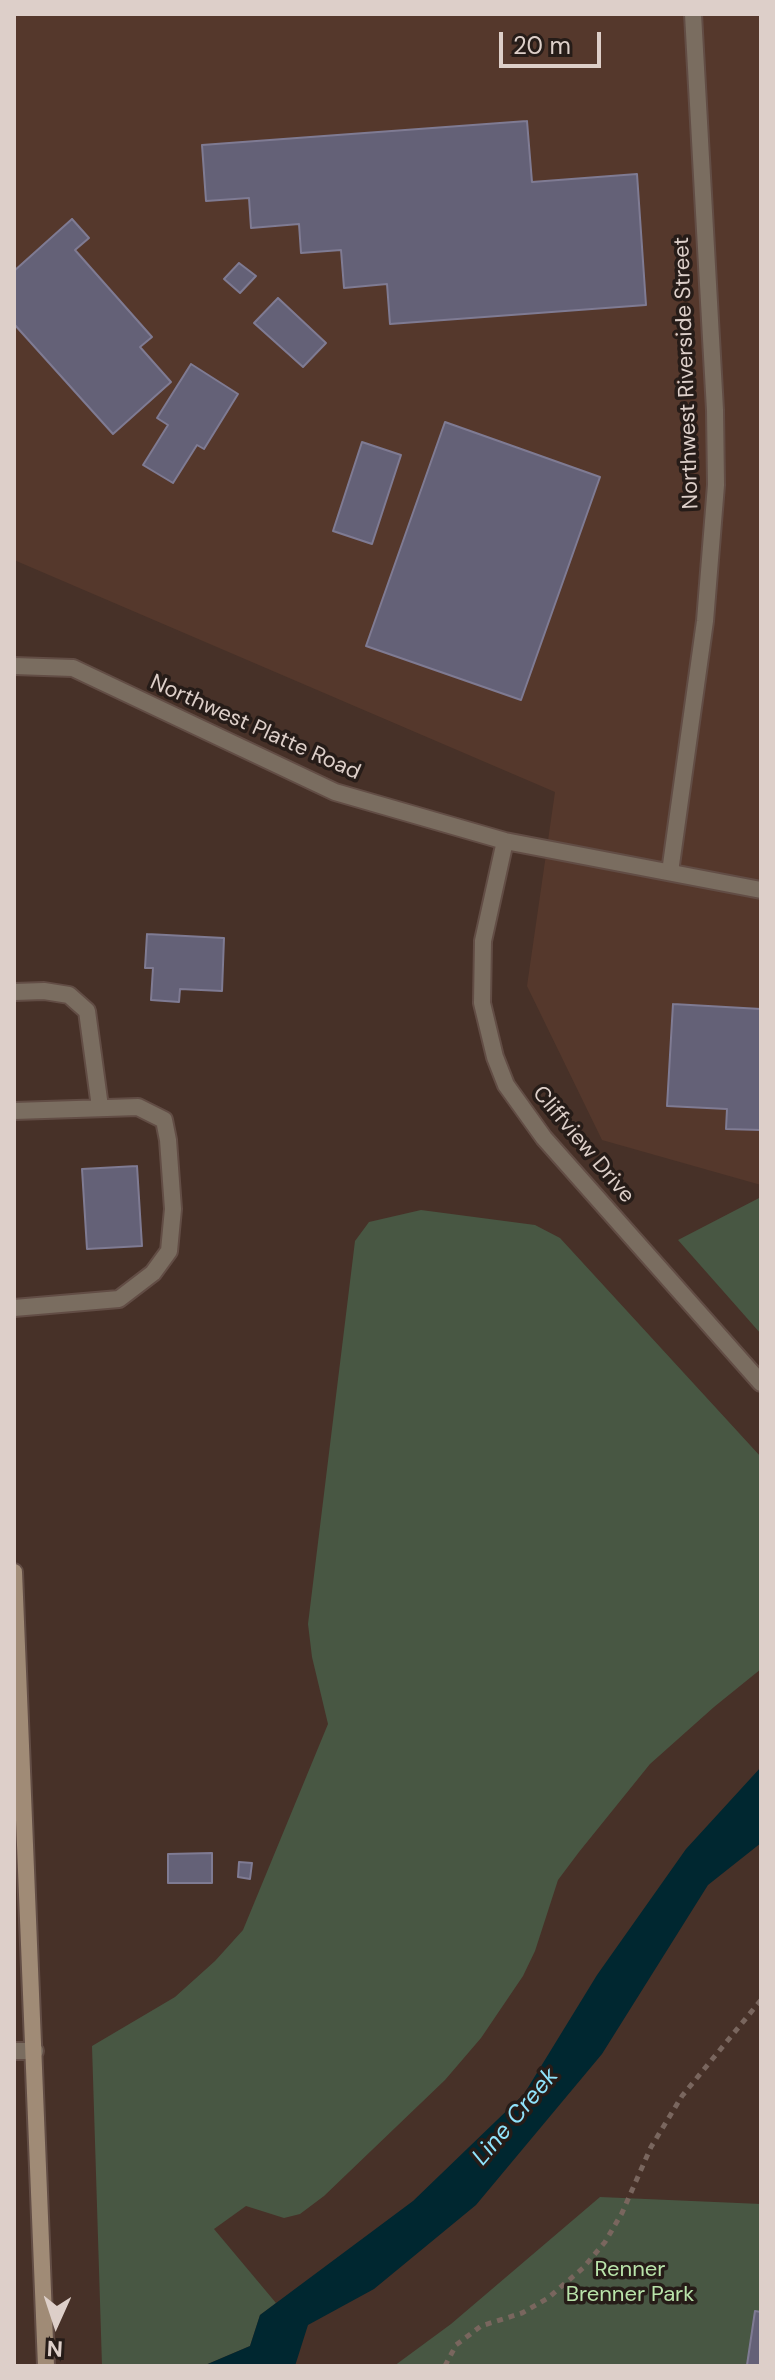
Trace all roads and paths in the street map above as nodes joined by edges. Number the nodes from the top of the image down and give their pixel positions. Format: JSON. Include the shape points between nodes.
{"nodes":[{"id":1,"x":693,"y":14,"type":"edge"},
{"id":2,"x":14,"y":666,"type":"edge"},
{"id":3,"x":505,"y":841,"type":"junction"},
{"id":4,"x":670,"y":872,"type":"junction"},
{"id":5,"x":761,"y":890,"type":"edge"},
{"id":6,"x":14,"y":992,"type":"edge"},
{"id":7,"x":100,"y":1107,"type":"junction"},
{"id":8,"x":14,"y":1111,"type":"edge"},
{"id":9,"x":14,"y":1308,"type":"edge"},
{"id":10,"x":761,"y":1383,"type":"edge"},
{"id":11,"x":14,"y":1572,"type":"edge"},
{"id":12,"x":21,"y":1871,"type":"edge"},
{"id":13,"x":761,"y":2000,"type":"edge"},
{"id":14,"x":14,"y":2051,"type":"edge"},
{"id":15,"x":35,"y":2051,"type":"junction"},
{"id":16,"x":46,"y":2366,"type":"edge"},
{"id":17,"x":445,"y":2366,"type":"edge"}],
"edges":[{"from":1,"to":4,"type":"street","name":"Northwest Riverside Street","via":[[716,485],[705,621]]},
{"from":2,"to":3,"type":"street","name":"Northwest Platte Road","via":[[73,668],[335,792]]},
{"from":3,"to":4,"type":"street","name":"Northwest Platte Road"},
{"from":3,"to":10,"type":"street","name":"Cliffview Drive","via":[[483,941],[482,1003],[506,1085],[544,1138]]},
{"from":4,"to":5,"type":"street","name":"Northwest Platte Road"},
{"from":6,"to":7,"type":"street","via":[[69,995],[87,1011]]},
{"from":7,"to":8,"type":"street"},
{"from":7,"to":9,"type":"street","via":[[138,1107],[164,1120],[173,1209],[169,1251],[153,1273],[119,1299]]},
{"from":11,"to":12,"type":"main road"},
{"from":12,"to":15,"type":"main road"},
{"from":13,"to":17,"type":"path","via":[[682,2096],[598,2251],[548,2298],[481,2326],[456,2345]]},
{"from":14,"to":15,"type":"street"},
{"from":15,"to":16,"type":"main road"}]}
